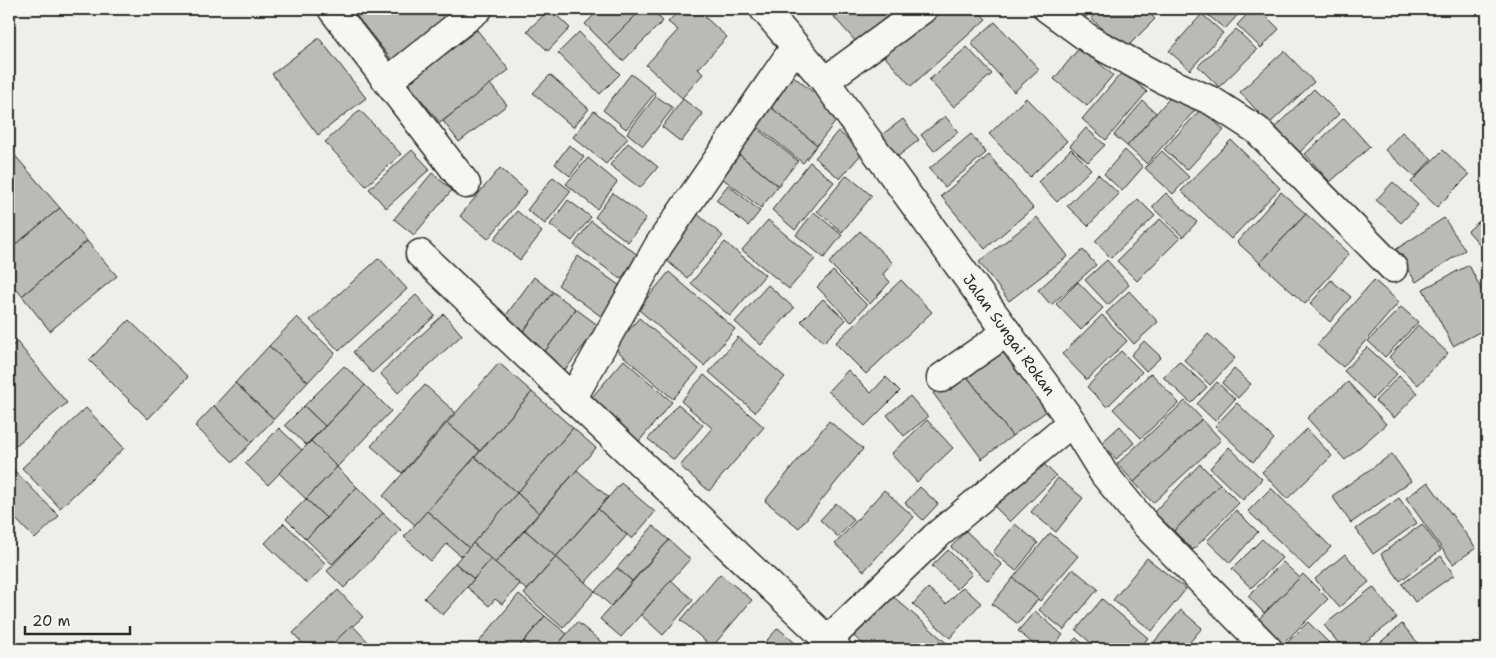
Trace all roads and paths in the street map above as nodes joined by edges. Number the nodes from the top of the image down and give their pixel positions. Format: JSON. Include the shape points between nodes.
{"nodes":[{"id":1,"x":332,"y":9,"type":"edge"},
{"id":2,"x":478,"y":9,"type":"edge"},
{"id":3,"x":764,"y":9,"type":"edge"},
{"id":4,"x":922,"y":9,"type":"edge"},
{"id":5,"x":1048,"y":9,"type":"edge"},
{"id":6,"x":796,"y":47,"type":"junction"},
{"id":7,"x":388,"y":81,"type":"junction"},
{"id":8,"x":825,"y":81,"type":"junction"},
{"id":9,"x":466,"y":184,"type":"dead end"},
{"id":10,"x":420,"y":254,"type":"dead end"},
{"id":11,"x":1393,"y":268,"type":"dead end"},
{"id":12,"x":1007,"y":332,"type":"junction"},
{"id":13,"x":941,"y":378,"type":"dead end"},
{"id":14,"x":572,"y":399,"type":"junction"},
{"id":15,"x":1072,"y":422,"type":"junction"},
{"id":16,"x":832,"y":645,"type":"edge"},
{"id":17,"x":1268,"y":649,"type":"edge"}],
"edges":[{"from":1,"to":7,"type":"street"},
{"from":2,"to":7,"type":"street"},
{"from":3,"to":6,"type":"street","name":"Jalan Sungai Rokan"},
{"from":4,"to":8,"type":"street"},
{"from":5,"to":11,"type":"street","via":[[1092,41],[1164,80],[1212,101],[1257,130]]},
{"from":6,"to":8,"type":"street","name":"Jalan Sungai Rokan"},
{"from":6,"to":14,"type":"street","via":[[659,244]]},
{"from":7,"to":9,"type":"street"},
{"from":8,"to":12,"type":"street","name":"Jalan Sungai Rokan"},
{"from":10,"to":14,"type":"street"},
{"from":12,"to":13,"type":"street"},
{"from":12,"to":15,"type":"street","name":"Jalan Sungai Rokan"},
{"from":14,"to":16,"type":"street"},
{"from":15,"to":16,"type":"street","via":[[935,537]]},
{"from":15,"to":17,"type":"street","name":"Jalan Sungai Rokan","via":[[1104,474],[1146,525]]}]}
